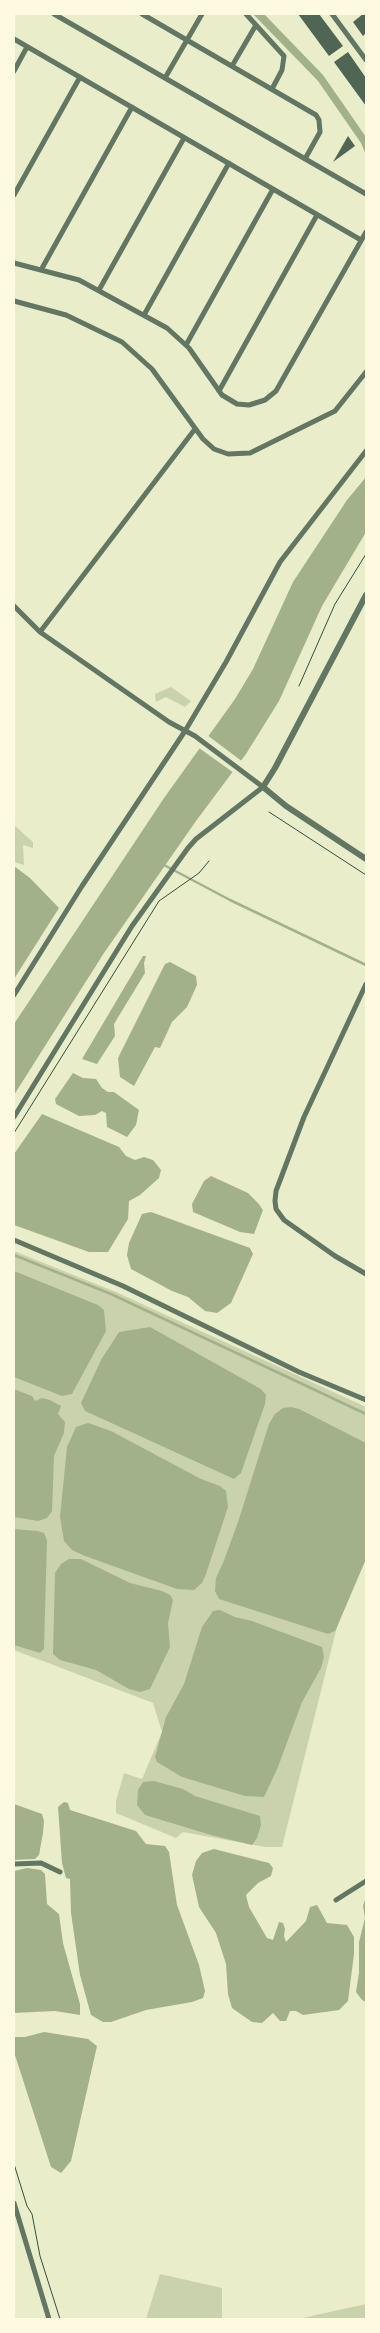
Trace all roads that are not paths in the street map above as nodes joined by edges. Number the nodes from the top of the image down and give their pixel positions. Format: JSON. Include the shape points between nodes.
{"nodes":[{"id":1,"x":54,"y":14,"type":"edge"},
{"id":2,"x":142,"y":14,"type":"edge"},
{"id":3,"x":202,"y":14,"type":"edge"},
{"id":4,"x":246,"y":14,"type":"edge"},
{"id":5,"x":332,"y":14,"type":"edge"},
{"id":6,"x":256,"y":24,"type":"junction"},
{"id":7,"x":14,"y":39,"type":"edge"},
{"id":8,"x":187,"y":40,"type":"junction"},
{"id":9,"x":27,"y":46,"type":"junction"},
{"id":10,"x":366,"y":60,"type":"edge"},
{"id":11,"x":232,"y":66,"type":"junction"},
{"id":12,"x":14,"y":71,"type":"edge"},
{"id":13,"x":80,"y":77,"type":"junction"},
{"id":14,"x":164,"y":78,"type":"junction"},
{"id":15,"x":272,"y":89,"type":"junction"},
{"id":16,"x":132,"y":107,"type":"junction"},
{"id":17,"x":184,"y":138,"type":"junction"},
{"id":18,"x":305,"y":159,"type":"junction"},
{"id":19,"x":229,"y":163,"type":"junction"},
{"id":20,"x":273,"y":189,"type":"junction"},
{"id":21,"x":366,"y":194,"type":"edge"},
{"id":22,"x":14,"y":195,"type":"edge"},
{"id":23,"x":317,"y":215,"type":"junction"},
{"id":24,"x":366,"y":232,"type":"edge"},
{"id":25,"x":362,"y":240,"type":"junction"},
{"id":26,"x":14,"y":263,"type":"edge"},
{"id":27,"x":41,"y":270,"type":"junction"},
{"id":28,"x":99,"y":290,"type":"junction"},
{"id":29,"x":14,"y":301,"type":"edge"},
{"id":30,"x":144,"y":315,"type":"junction"},
{"id":31,"x":186,"y":345,"type":"junction"},
{"id":32,"x":366,"y":372,"type":"edge"},
{"id":33,"x":219,"y":391,"type":"junction"},
{"id":34,"x":195,"y":429,"type":"junction"},
{"id":35,"x":366,"y":451,"type":"edge"},
{"id":36,"x":366,"y":595,"type":"edge"},
{"id":37,"x":14,"y":606,"type":"edge"},
{"id":38,"x":40,"y":632,"type":"junction"},
{"id":39,"x":185,"y":731,"type":"junction"},
{"id":40,"x":263,"y":787,"type":"junction"},
{"id":41,"x":366,"y":859,"type":"edge"},
{"id":42,"x":366,"y":984,"type":"edge"},
{"id":43,"x":14,"y":995,"type":"edge"},
{"id":44,"x":14,"y":1117,"type":"edge"},
{"id":45,"x":14,"y":1240,"type":"edge"},
{"id":46,"x":366,"y":1274,"type":"edge"},
{"id":47,"x":366,"y":1400,"type":"edge"},
{"id":48,"x":14,"y":1864,"type":"edge"},
{"id":49,"x":60,"y":1872,"type":"dead end"},
{"id":50,"x":366,"y":1881,"type":"edge"},
{"id":51,"x":336,"y":1900,"type":"dead end"},
{"id":52,"x":14,"y":2204,"type":"edge"},
{"id":53,"x":49,"y":2319,"type":"edge"}],
"edges":[{"from":1,"to":14,"type":"street"},
{"from":2,"to":8,"type":"street"},
{"from":3,"to":8,"type":"street"},
{"from":4,"to":6,"type":"street"},
{"from":5,"to":10,"type":"street"},
{"from":6,"to":11,"type":"street"},
{"from":6,"to":15,"type":"street","via":[[284,56],[282,70]]},
{"from":7,"to":9,"type":"street"},
{"from":8,"to":11,"type":"street"},
{"from":8,"to":14,"type":"street"},
{"from":9,"to":12,"type":"street"},
{"from":9,"to":13,"type":"street"},
{"from":11,"to":15,"type":"street"},
{"from":13,"to":16,"type":"street"},
{"from":13,"to":22,"type":"street"},
{"from":14,"to":18,"type":"street"},
{"from":15,"to":18,"type":"street","via":[[311,111],[319,120],[320,132]]},
{"from":16,"to":17,"type":"street"},
{"from":16,"to":27,"type":"street"},
{"from":17,"to":19,"type":"street"},
{"from":17,"to":28,"type":"street"},
{"from":18,"to":21,"type":"street"},
{"from":19,"to":20,"type":"street"},
{"from":19,"to":30,"type":"street"},
{"from":20,"to":23,"type":"street"},
{"from":20,"to":31,"type":"street"},
{"from":23,"to":25,"type":"street"},
{"from":23,"to":33,"type":"street"},
{"from":24,"to":25,"type":"street"},
{"from":25,"to":33,"type":"street","via":[[276,391],[260,403],[243,405],[232,402]]},
{"from":26,"to":27,"type":"street"},
{"from":27,"to":28,"type":"street","via":[[79,280]]},
{"from":28,"to":30,"type":"street"},
{"from":29,"to":34,"type":"street","via":[[73,318],[122,342],[152,369]]},
{"from":30,"to":31,"type":"street","via":[[172,331]]},
{"from":31,"to":33,"type":"street"},
{"from":32,"to":34,"type":"street","via":[[335,411],[250,453],[221,452],[208,445]]},
{"from":34,"to":38,"type":"street"},
{"from":35,"to":39,"type":"street","via":[[280,562]]},
{"from":36,"to":40,"type":"street"},
{"from":37,"to":38,"type":"street"},
{"from":38,"to":39,"type":"street"},
{"from":39,"to":40,"type":"street"},
{"from":39,"to":43,"type":"street"},
{"from":40,"to":41,"type":"street"},
{"from":40,"to":44,"type":"street","via":[[196,839],[173,869],[132,926]]},
{"from":42,"to":46,"type":"street","via":[[304,1116],[275,1201],[276,1209],[284,1220]]},
{"from":45,"to":47,"type":"street","via":[[123,1286],[290,1368]]},
{"from":48,"to":49,"type":"street","via":[[41,1864]]},
{"from":50,"to":51,"type":"street"},
{"from":52,"to":53,"type":"street"}]}
